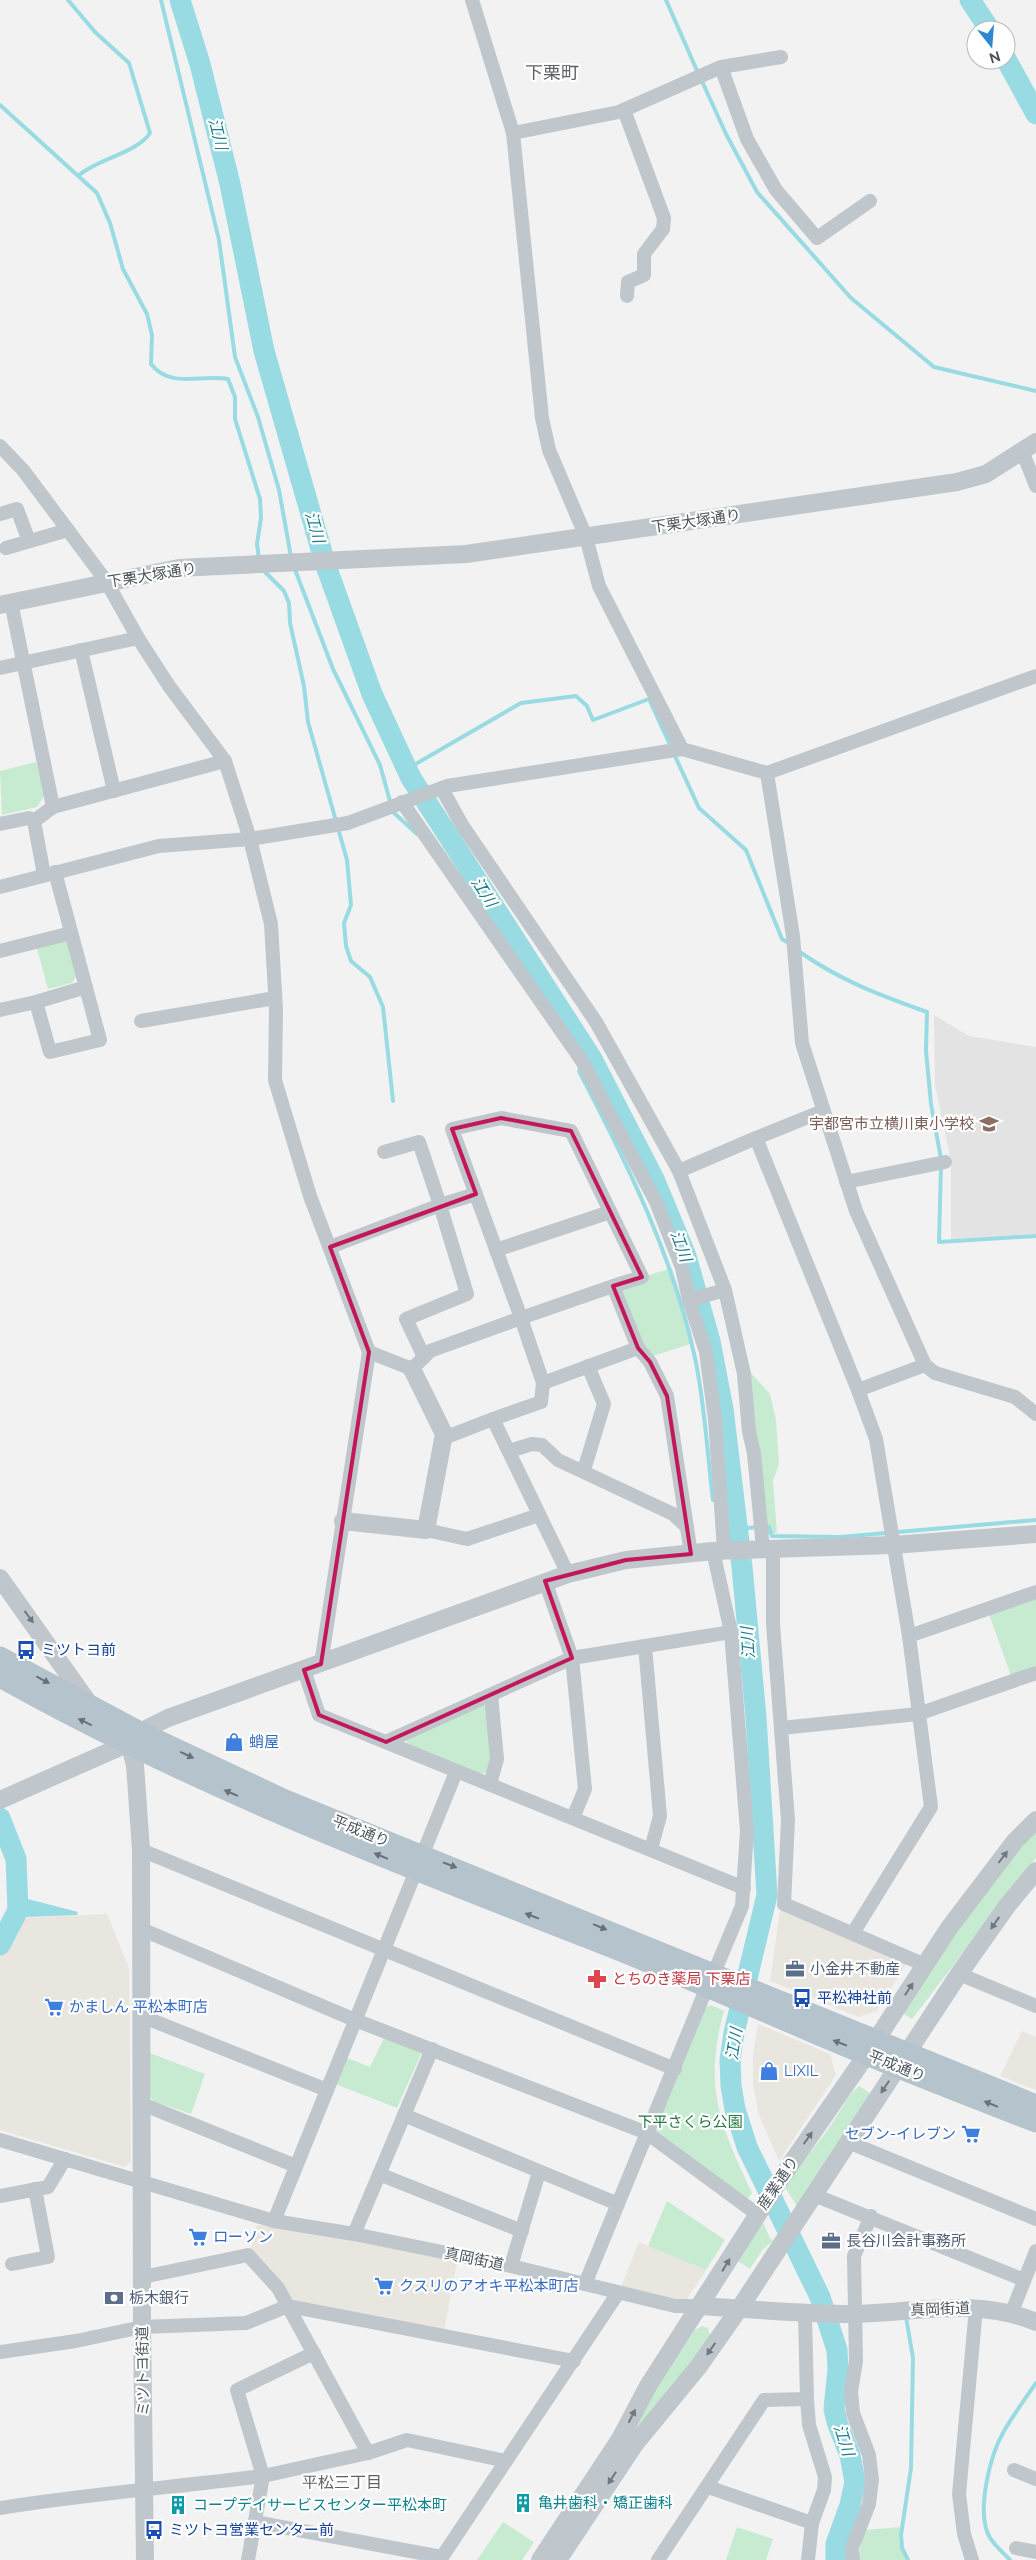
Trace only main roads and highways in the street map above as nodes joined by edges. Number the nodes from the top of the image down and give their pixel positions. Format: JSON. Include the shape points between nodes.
{"nodes":[{"id":1,"x":0,"y":1657,"type":"edge"},
{"id":2,"x":0,"y":1677,"type":"edge"},
{"id":3,"x":135,"y":1738,"type":"junction"},
{"id":4,"x":903,"y":2060,"type":"junction"},
{"id":5,"x":1036,"y":2105,"type":"edge"},
{"id":6,"x":1036,"y":2122,"type":"edge"}],
"edges":[{"from":1,"to":3,"type":"main road","name":"平成通り","one_way":true,"via":[[90,1705]]},
{"from":3,"to":2,"type":"main road","name":"平成通り","one_way":true,"via":[[45,1702]]},
{"from":3,"to":4,"type":"main road","name":"平成通り","via":[[285,1800],[420,1863]]},
{"from":4,"to":5,"type":"main road","name":"平成通り"},
{"from":6,"to":4,"type":"main road","name":"平成通り","one_way":true}]}
